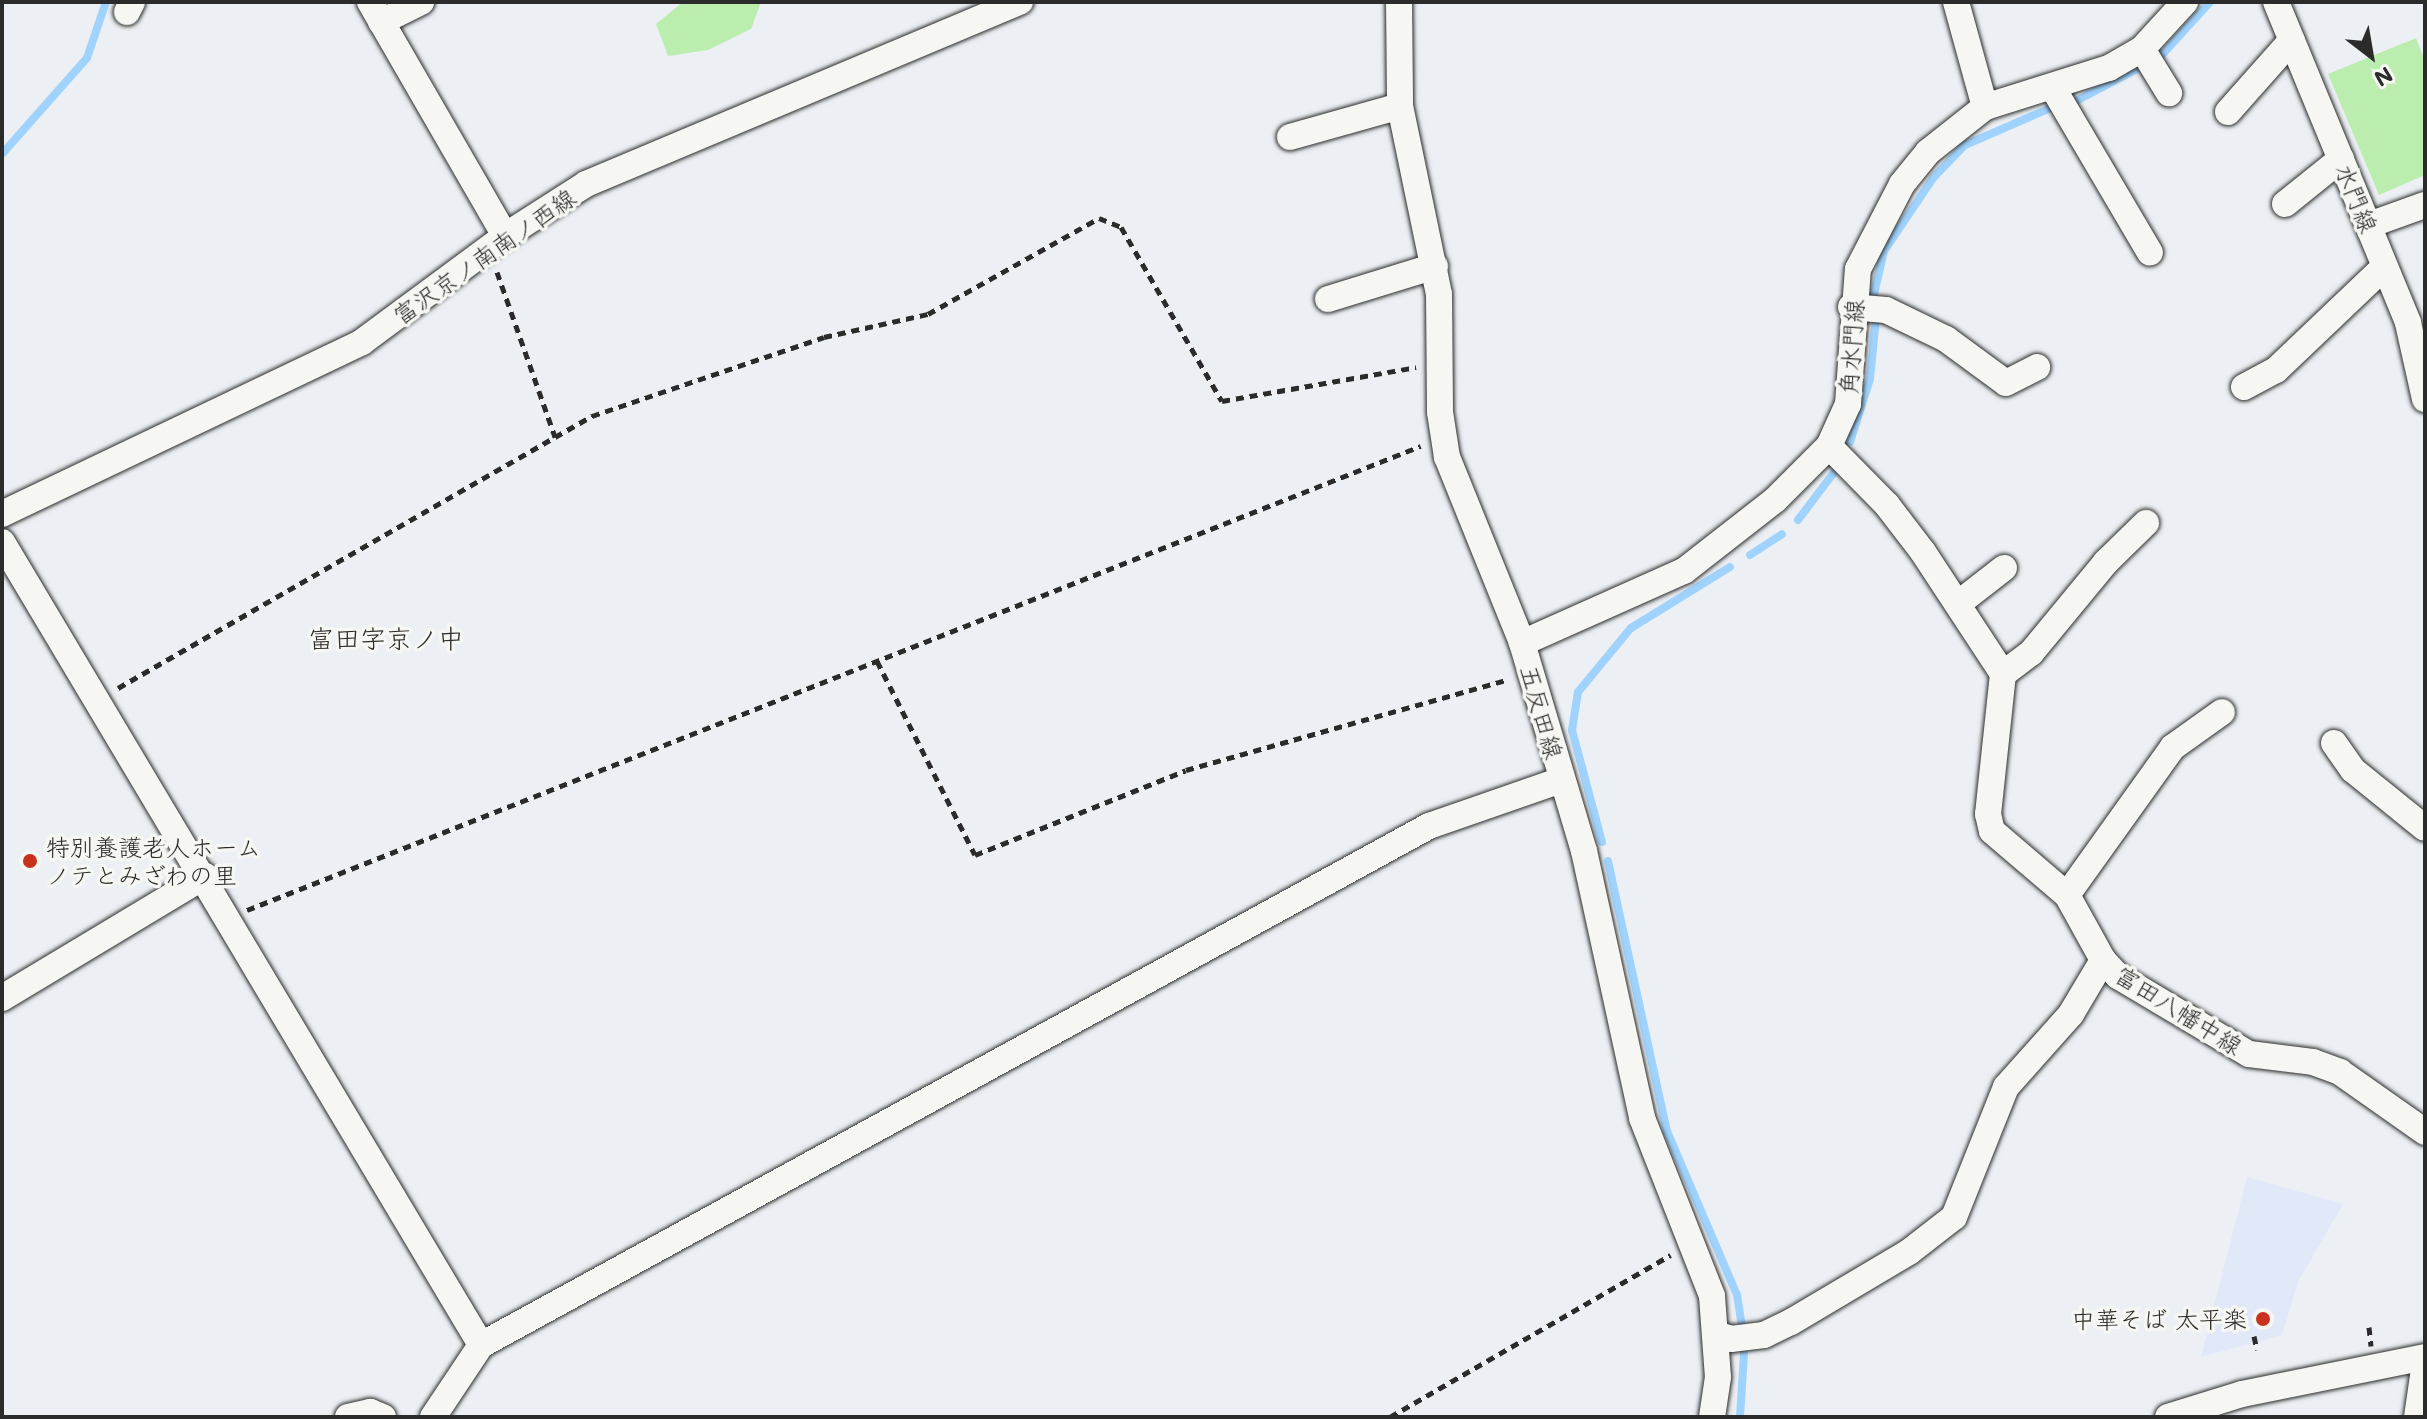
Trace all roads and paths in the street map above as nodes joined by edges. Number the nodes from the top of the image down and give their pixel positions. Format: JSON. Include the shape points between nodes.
{"nodes":[{"id":1,"x":421,"y":2,"type":"edge"},
{"id":2,"x":1020,"y":2,"type":"edge"},
{"id":3,"x":1399,"y":2,"type":"edge"},
{"id":4,"x":1956,"y":2,"type":"edge"},
{"id":5,"x":2185,"y":2,"type":"edge"},
{"id":6,"x":2276,"y":2,"type":"edge"},
{"id":7,"x":376,"y":12,"type":"edge"},
{"id":8,"x":2292,"y":40,"type":"junction"},
{"id":9,"x":2053,"y":88,"type":"junction"},
{"id":10,"x":1400,"y":106,"type":"junction"},
{"id":11,"x":1985,"y":107,"type":"junction"},
{"id":12,"x":2228,"y":112,"type":"dead end"},
{"id":13,"x":1290,"y":137,"type":"dead end"},
{"id":14,"x":2341,"y":159,"type":"junction"},
{"id":15,"x":2285,"y":204,"type":"dead end"},
{"id":16,"x":2425,"y":205,"type":"edge"},
{"id":17,"x":2369,"y":225,"type":"junction"},
{"id":18,"x":497,"y":242,"type":"junction"},
{"id":19,"x":2150,"y":253,"type":"dead end"},
{"id":20,"x":1435,"y":266,"type":"junction"},
{"id":21,"x":2384,"y":267,"type":"junction"},
{"id":22,"x":1328,"y":299,"type":"dead end"},
{"id":23,"x":1851,"y":307,"type":"junction"},
{"id":24,"x":1438,"y":363,"type":"junction"},
{"id":25,"x":2037,"y":367,"type":"dead end"},
{"id":26,"x":2244,"y":387,"type":"dead end"},
{"id":27,"x":2425,"y":399,"type":"edge"},
{"id":28,"x":555,"y":437,"type":"junction"},
{"id":29,"x":1444,"y":437,"type":"junction"},
{"id":30,"x":1829,"y":446,"type":"junction"},
{"id":31,"x":2,"y":514,"type":"edge"},
{"id":32,"x":2146,"y":523,"type":"dead end"},
{"id":33,"x":2,"y":542,"type":"edge"},
{"id":34,"x":2004,"y":568,"type":"dead end"},
{"id":35,"x":1959,"y":603,"type":"junction"},
{"id":36,"x":1522,"y":643,"type":"junction"},
{"id":37,"x":877,"y":661,"type":"junction"},
{"id":38,"x":1531,"y":673,"type":"junction"},
{"id":39,"x":2003,"y":674,"type":"junction"},
{"id":40,"x":98,"y":700,"type":"junction"},
{"id":41,"x":2222,"y":712,"type":"dead end"},
{"id":42,"x":2334,"y":743,"type":"dead end"},
{"id":43,"x":1561,"y":780,"type":"junction"},
{"id":44,"x":2425,"y":828,"type":"edge"},
{"id":45,"x":205,"y":876,"type":"junction"},
{"id":46,"x":2067,"y":895,"type":"junction"},
{"id":47,"x":229,"y":917,"type":"junction"},
{"id":48,"x":2103,"y":960,"type":"junction"},
{"id":49,"x":2,"y":998,"type":"edge"},
{"id":50,"x":2425,"y":1132,"type":"edge"},
{"id":51,"x":1693,"y":1243,"type":"junction"},
{"id":52,"x":2369,"y":1327,"type":"dead end"},
{"id":53,"x":1716,"y":1334,"type":"junction"},
{"id":54,"x":2254,"y":1336,"type":"dead end"},
{"id":55,"x":481,"y":1345,"type":"junction"},
{"id":56,"x":2371,"y":1347,"type":"dead end"},
{"id":57,"x":2257,"y":1350,"type":"dead end"},
{"id":58,"x":2425,"y":1360,"type":"edge"},
{"id":59,"x":348,"y":1417,"type":"edge"},
{"id":60,"x":383,"y":1417,"type":"edge"},
{"id":61,"x":433,"y":1417,"type":"edge"},
{"id":62,"x":1390,"y":1417,"type":"edge"},
{"id":63,"x":1712,"y":1417,"type":"edge"},
{"id":64,"x":2168,"y":1417,"type":"edge"},
{"id":65,"x":2417,"y":1417,"type":"edge"}],
"edges":[{"from":1,"to":7,"type":"street"},
{"from":2,"to":18,"type":"street","name":"富沢京ノ南南ノ西線","via":[[586,184]]},
{"from":3,"to":10,"type":"street","name":"五反田線"},
{"from":4,"to":11,"type":"street"},
{"from":5,"to":9,"type":"street","name":"角水門線","via":[[2153,67],[2109,68]]},
{"from":6,"to":8,"type":"street","name":"水門線"},
{"from":7,"to":18,"type":"street"},
{"from":8,"to":12,"type":"street"},
{"from":8,"to":14,"type":"street","name":"水門線"},
{"from":9,"to":11,"type":"street","name":"角水門線"},
{"from":9,"to":19,"type":"street"},
{"from":10,"to":13,"type":"street"},
{"from":10,"to":20,"type":"street","name":"五反田線"},
{"from":11,"to":23,"type":"street","name":"角水門線","via":[[1928,152],[1902,184],[1858,269]]},
{"from":14,"to":15,"type":"street"},
{"from":14,"to":17,"type":"street","name":"水門線"},
{"from":16,"to":17,"type":"street"},
{"from":17,"to":21,"type":"street","name":"水門線"},
{"from":18,"to":28,"type":"path"},
{"from":18,"to":31,"type":"street","name":"富沢京ノ南南ノ西線","via":[[362,342]]},
{"from":20,"to":22,"type":"street"},
{"from":20,"to":24,"type":"street","name":"五反田線"},
{"from":21,"to":26,"type":"street","via":[[2276,370]]},
{"from":21,"to":27,"type":"street","name":"水門線","via":[[2408,323]]},
{"from":23,"to":25,"type":"street","via":[[1886,310],[1946,339],[2006,383]]},
{"from":23,"to":30,"type":"street","name":"角水門線","via":[[1854,358],[1848,404]]},
{"from":24,"to":28,"type":"path","via":[[1222,401],[1121,227],[1099,218],[928,314],[824,337],[592,416]]},
{"from":24,"to":29,"type":"street","name":"五反田線"},
{"from":28,"to":40,"type":"path"},
{"from":29,"to":36,"type":"street","name":"五反田線","via":[[1472,525]]},
{"from":29,"to":37,"type":"path"},
{"from":30,"to":35,"type":"street","via":[[1887,505]]},
{"from":30,"to":36,"type":"street","name":"角水門線","via":[[1748,525],[1684,571]]},
{"from":32,"to":39,"type":"street","via":[[2106,562],[2031,653]]},
{"from":33,"to":40,"type":"street"},
{"from":34,"to":35,"type":"street"},
{"from":35,"to":39,"type":"street"},
{"from":36,"to":38,"type":"street","name":"五反田線"},
{"from":37,"to":38,"type":"path","via":[[975,855],[1186,770]]},
{"from":37,"to":47,"type":"path"},
{"from":38,"to":43,"type":"street","name":"五反田線"},
{"from":39,"to":46,"type":"street","name":"富田八幡中線","via":[[1988,814],[1992,831]]},
{"from":40,"to":45,"type":"street"},
{"from":41,"to":46,"type":"street","via":[[2173,747]]},
{"from":42,"to":44,"type":"street","via":[[2353,770]]},
{"from":43,"to":51,"type":"street","name":"五反田線","via":[[1584,851],[1642,1118]]},
{"from":43,"to":55,"type":"street","via":[[1429,826]]},
{"from":45,"to":47,"type":"street"},
{"from":45,"to":49,"type":"street"},
{"from":46,"to":48,"type":"street","name":"富田八幡中線"},
{"from":47,"to":55,"type":"street"},
{"from":48,"to":50,"type":"street","name":"富田八幡中線","via":[[2118,976],[2249,1054],[2313,1062],[2340,1072]]},
{"from":48,"to":53,"type":"street","via":[[2071,1014],[2006,1087],[1954,1217],[1909,1252],[1791,1322],[1764,1335],[1731,1339]]},
{"from":51,"to":53,"type":"street","name":"五反田線","via":[[1712,1296]]},
{"from":51,"to":62,"type":"path"},
{"from":52,"to":56,"type":"path"},
{"from":53,"to":63,"type":"street","name":"五反田線","via":[[1718,1377]]},
{"from":54,"to":57,"type":"path"},
{"from":55,"to":61,"type":"street"},
{"from":58,"to":64,"type":"street","via":[[2242,1394]]},
{"from":58,"to":65,"type":"street"},
{"from":59,"to":60,"type":"street","via":[[370,1412]]}]}
